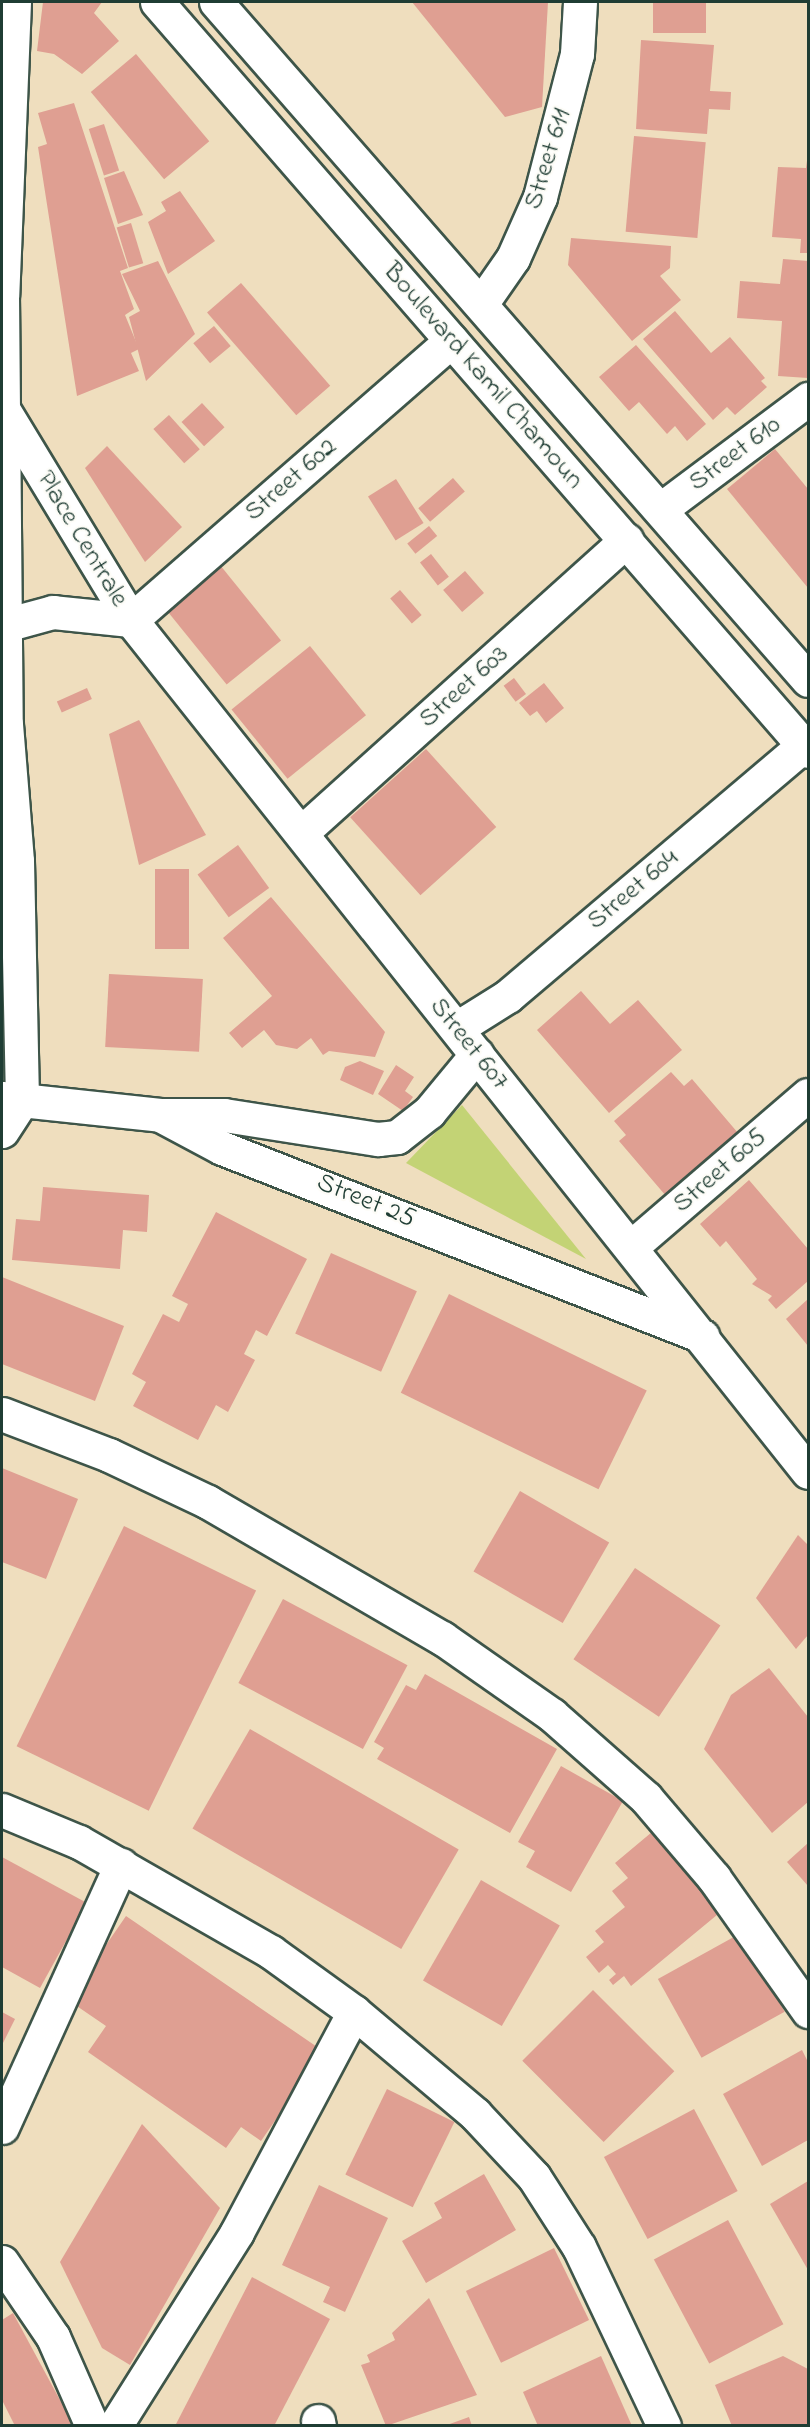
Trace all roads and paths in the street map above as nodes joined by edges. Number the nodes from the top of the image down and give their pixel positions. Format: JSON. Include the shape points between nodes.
{"nodes":[{"id":1,"x":14,"y":2,"type":"edge"},
{"id":2,"x":157,"y":2,"type":"edge"},
{"id":3,"x":216,"y":2,"type":"edge"},
{"id":4,"x":580,"y":2,"type":"edge"},
{"id":5,"x":6,"y":100,"type":"edge"},
{"id":6,"x":481,"y":304,"type":"junction"},
{"id":7,"x":451,"y":341,"type":"junction"},
{"id":8,"x":808,"y":399,"type":"edge"},
{"id":9,"x":3,"y":409,"type":"edge"},
{"id":10,"x":3,"y":484,"type":"edge"},
{"id":11,"x":661,"y":508,"type":"junction"},
{"id":12,"x":626,"y":540,"type":"junction"},
{"id":13,"x":131,"y":620,"type":"junction"},
{"id":14,"x":5,"y":625,"type":"junction"},
{"id":15,"x":808,"y":680,"type":"edge"},
{"id":16,"x":806,"y":748,"type":"edge"},
{"id":17,"x":301,"y":833,"type":"junction"},
{"id":18,"x":456,"y":1028,"type":"junction"},
{"id":19,"x":477,"y":1054,"type":"junction"},
{"id":20,"x":808,"y":1095,"type":"edge"},
{"id":21,"x":12,"y":1099,"type":"edge"},
{"id":22,"x":160,"y":1115,"type":"junction"},
{"id":23,"x":2,"y":1131,"type":"edge"},
{"id":24,"x":631,"y":1247,"type":"junction"},
{"id":25,"x":702,"y":1337,"type":"junction"},
{"id":26,"x":2,"y":1414,"type":"edge"},
{"id":27,"x":808,"y":1470,"type":"edge"},
{"id":28,"x":2,"y":1810,"type":"edge"},
{"id":29,"x":121,"y":1865,"type":"junction"},
{"id":30,"x":808,"y":2011,"type":"edge"},
{"id":31,"x":354,"y":2012,"type":"junction"},
{"id":32,"x":2,"y":2127,"type":"edge"},
{"id":33,"x":2,"y":2262,"type":"edge"},
{"id":34,"x":92,"y":2426,"type":"edge"},
{"id":35,"x":115,"y":2426,"type":"edge"},
{"id":36,"x":664,"y":2426,"type":"edge"}],
"edges":[{"from":1,"to":5,"type":"street"},
{"from":2,"to":7,"type":"street","name":"Boulevard Kamil Chamoun"},
{"from":3,"to":6,"type":"street","name":"Boulevard Kamil Chamoun"},
{"from":4,"to":6,"type":"street","name":"Street 611","via":[[577,54],[540,197],[513,258]]},
{"from":5,"to":9,"type":"street"},
{"from":6,"to":11,"type":"street","name":"Boulevard Kamil Chamoun"},
{"from":7,"to":12,"type":"street","name":"Boulevard Kamil Chamoun"},
{"from":7,"to":13,"type":"street","name":"Street 602"},
{"from":8,"to":11,"type":"street","name":"Street 610"},
{"from":9,"to":10,"type":"street"},
{"from":9,"to":13,"type":"street","name":"Place Centrale"},
{"from":10,"to":14,"type":"street"},
{"from":11,"to":15,"type":"street","name":"Boulevard Kamil Chamoun"},
{"from":12,"to":16,"type":"street","name":"Boulevard Kamil Chamoun"},
{"from":12,"to":17,"type":"street","name":"Street 603"},
{"from":13,"to":14,"type":"street","name":"Place Centrale","via":[[53,612]]},
{"from":13,"to":17,"type":"street","name":"Street 607"},
{"from":14,"to":21,"type":"street"},
{"from":16,"to":18,"type":"street","name":"Street 604","via":[[508,996]]},
{"from":17,"to":18,"type":"street","name":"Street 607"},
{"from":18,"to":19,"type":"street","name":"Street 607"},
{"from":19,"to":22,"type":"street","via":[[429,1112],[397,1137],[378,1139],[224,1115]]},
{"from":19,"to":24,"type":"street","name":"Street 607"},
{"from":20,"to":24,"type":"street","name":"Street 605"},
{"from":21,"to":22,"type":"street","name":"Street 25"},
{"from":21,"to":23,"type":"street"},
{"from":22,"to":25,"type":"street","name":"Street 25","via":[[222,1148]]},
{"from":24,"to":25,"type":"street","name":"Street 607"},
{"from":25,"to":27,"type":"street","name":"Street 607"},
{"from":26,"to":30,"type":"street","via":[[110,1455],[207,1502],[442,1638],[552,1715],[646,1798],[714,1878]]},
{"from":28,"to":29,"type":"street"},
{"from":29,"to":31,"type":"street","via":[[271,1952]]},
{"from":29,"to":32,"type":"street"},
{"from":31,"to":35,"type":"street","via":[[237,2232]]},
{"from":31,"to":36,"type":"street","via":[[475,2114],[534,2177],[579,2247]]},
{"from":33,"to":34,"type":"street","via":[[53,2337]]}]}
